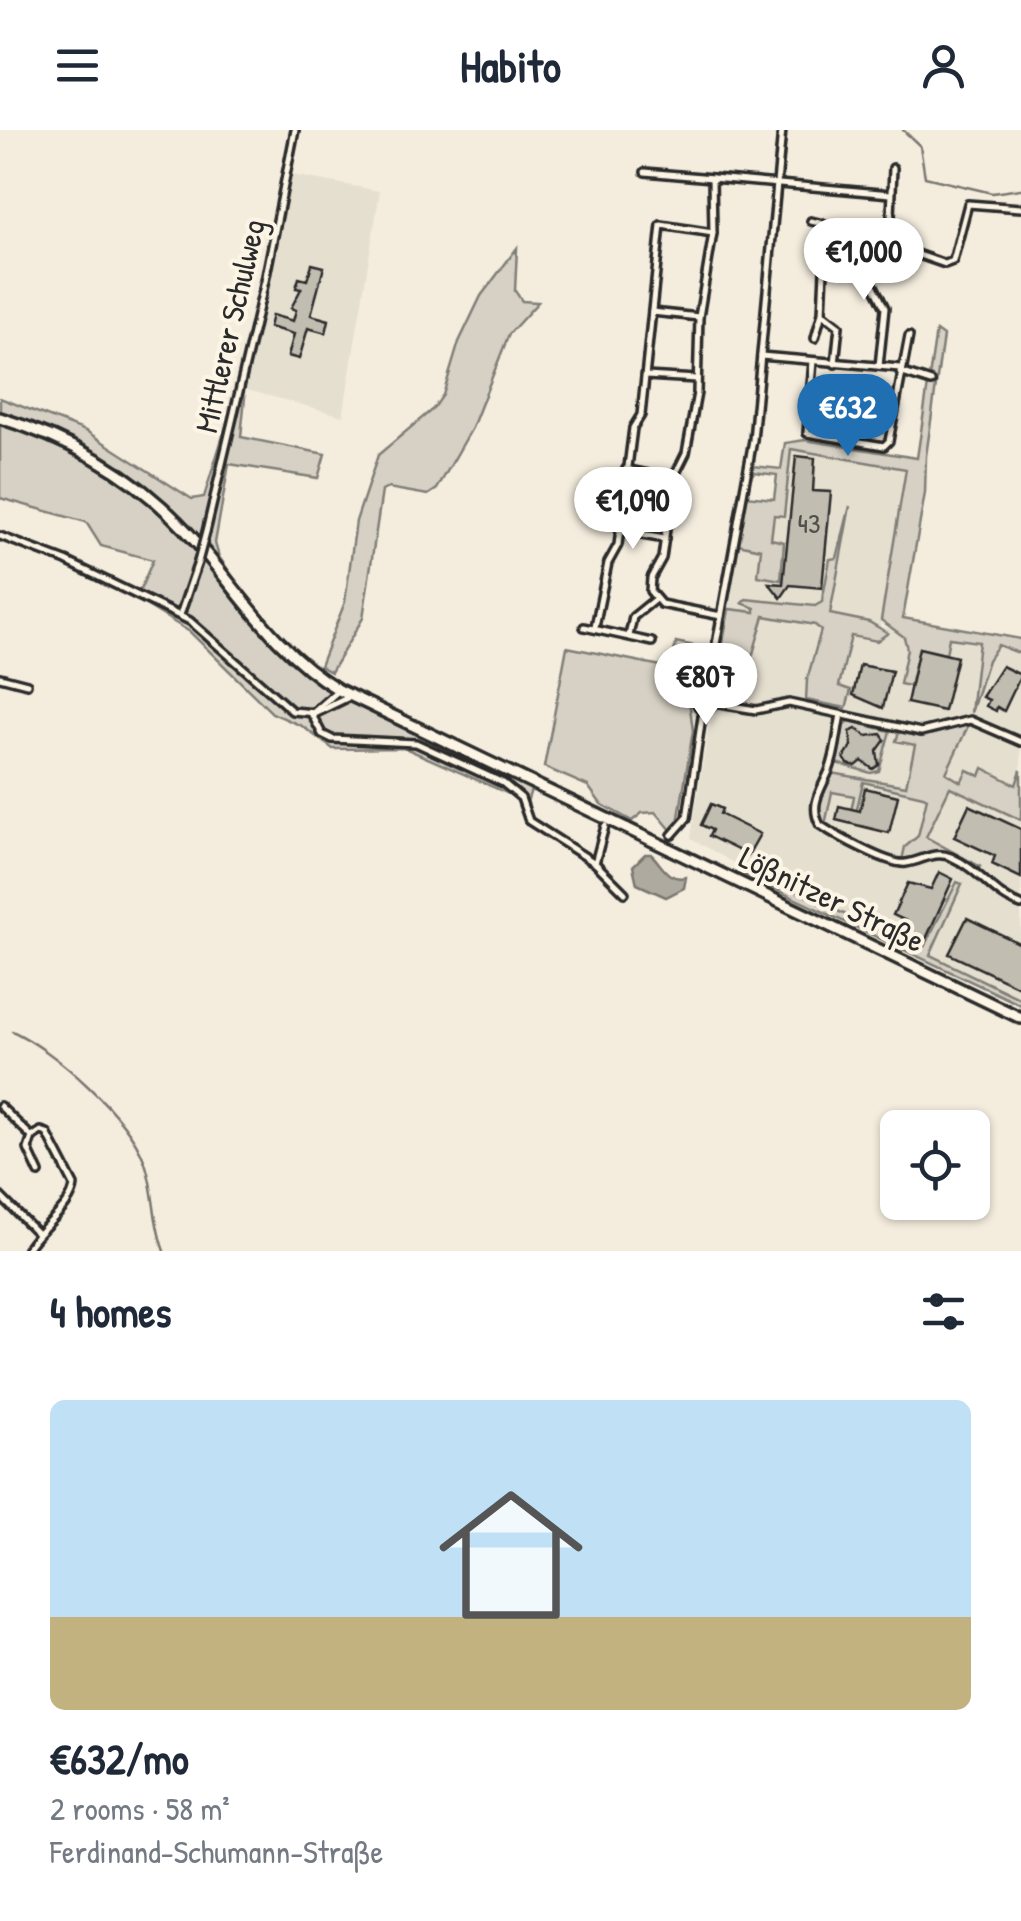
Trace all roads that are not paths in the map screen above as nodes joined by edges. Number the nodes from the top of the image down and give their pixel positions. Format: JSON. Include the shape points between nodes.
{"nodes":[{"id":1,"x":295,"y":130,"type":"edge"},
{"id":2,"x":782,"y":130,"type":"edge"},
{"id":3,"x":894,"y":168,"type":"dead end"},
{"id":4,"x":646,"y":172,"type":"dead end"},
{"id":5,"x":712,"y":178,"type":"junction"},
{"id":6,"x":777,"y":183,"type":"junction"},
{"id":7,"x":891,"y":194,"type":"junction"},
{"id":8,"x":1021,"y":208,"type":"edge"},
{"id":9,"x":811,"y":221,"type":"dead end"},
{"id":10,"x":713,"y":232,"type":"junction"},
{"id":11,"x":896,"y":247,"type":"junction"},
{"id":12,"x":827,"y":251,"type":"junction"},
{"id":13,"x":886,"y":257,"type":"dead end"},
{"id":14,"x":652,"y":312,"type":"junction"},
{"id":15,"x":822,"y":312,"type":"junction"},
{"id":16,"x":699,"y":317,"type":"junction"},
{"id":17,"x":909,"y":336,"type":"dead end"},
{"id":18,"x":815,"y":338,"type":"dead end"},
{"id":19,"x":761,"y":356,"type":"junction"},
{"id":20,"x":814,"y":361,"type":"junction"},
{"id":21,"x":835,"y":364,"type":"junction"},
{"id":22,"x":878,"y":366,"type":"junction"},
{"id":23,"x":900,"y":370,"type":"junction"},
{"id":24,"x":646,"y":376,"type":"junction"},
{"id":25,"x":698,"y":379,"type":"junction"},
{"id":26,"x":932,"y":382,"type":"dead end"},
{"id":27,"x":0,"y":418,"type":"edge"},
{"id":28,"x":626,"y":469,"type":"junction"},
{"id":29,"x":673,"y":479,"type":"junction"},
{"id":30,"x":618,"y":531,"type":"junction"},
{"id":31,"x":0,"y":536,"type":"edge"},
{"id":32,"x":665,"y":539,"type":"junction"},
{"id":33,"x":654,"y":600,"type":"junction"},
{"id":34,"x":180,"y":615,"type":"junction"},
{"id":35,"x":721,"y":616,"type":"junction"},
{"id":36,"x":584,"y":628,"type":"dead end"},
{"id":37,"x":595,"y":628,"type":"junction"},
{"id":38,"x":629,"y":636,"type":"junction"},
{"id":39,"x":652,"y":642,"type":"dead end"},
{"id":40,"x":0,"y":677,"type":"edge"},
{"id":41,"x":321,"y":679,"type":"junction"},
{"id":42,"x":27,"y":684,"type":"dead end"},
{"id":43,"x":339,"y":690,"type":"junction"},
{"id":44,"x":707,"y":694,"type":"junction"},
{"id":45,"x":351,"y":696,"type":"junction"},
{"id":46,"x":335,"y":701,"type":"junction"},
{"id":47,"x":714,"y":703,"type":"junction"},
{"id":48,"x":322,"y":705,"type":"junction"},
{"id":49,"x":704,"y":710,"type":"junction"},
{"id":50,"x":311,"y":713,"type":"junction"},
{"id":51,"x":841,"y":715,"type":"junction"},
{"id":52,"x":1021,"y":742,"type":"edge"},
{"id":53,"x":605,"y":826,"type":"dead end"},
{"id":54,"x":672,"y":835,"type":"dead end"},
{"id":55,"x":595,"y":862,"type":"junction"},
{"id":56,"x":625,"y":894,"type":"dead end"},
{"id":57,"x":1021,"y":906,"type":"edge"},
{"id":58,"x":1021,"y":1018,"type":"edge"},
{"id":59,"x":2,"y":1108,"type":"edge"},
{"id":60,"x":32,"y":1137,"type":"junction"},
{"id":61,"x":38,"y":1173,"type":"dead end"},
{"id":62,"x":0,"y":1196,"type":"edge"},
{"id":63,"x":37,"y":1233,"type":"junction"},
{"id":64,"x":26,"y":1251,"type":"edge"}],
"edges":[{"from":1,"to":34,"type":"street","name":"Mittlerer Schulweg","bridge":true,"via":[[266,282]]},
{"from":2,"to":6,"type":"street"},
{"from":3,"to":7,"type":"street"},
{"from":4,"to":5,"type":"street"},
{"from":5,"to":6,"type":"street"},
{"from":5,"to":10,"type":"street"},
{"from":6,"to":7,"type":"street"},
{"from":6,"to":19,"type":"street"},
{"from":7,"to":11,"type":"street"},
{"from":8,"to":11,"type":"street","via":[[968,204],[950,264]]},
{"from":9,"to":12,"type":"street","via":[[824,224]]},
{"from":10,"to":14,"type":"street","via":[[660,224]]},
{"from":10,"to":16,"type":"street"},
{"from":11,"to":13,"type":"street"},
{"from":12,"to":15,"type":"street"},
{"from":12,"to":22,"type":"street","via":[[872,258],[872,282],[885,308]]},
{"from":14,"to":16,"type":"street"},
{"from":14,"to":24,"type":"street"},
{"from":15,"to":18,"type":"street"},
{"from":15,"to":21,"type":"street","via":[[838,326]]},
{"from":16,"to":25,"type":"street"},
{"from":17,"to":23,"type":"street"},
{"from":19,"to":20,"type":"street"},
{"from":19,"to":35,"type":"street","via":[[754,440]]},
{"from":20,"to":21,"type":"street"},
{"from":20,"to":23,"type":"street","via":[[808,433],[884,446]]},
{"from":21,"to":22,"type":"street"},
{"from":22,"to":23,"type":"street"},
{"from":23,"to":26,"type":"street"},
{"from":24,"to":25,"type":"street"},
{"from":24,"to":28,"type":"street"},
{"from":25,"to":29,"type":"street","via":[[686,454]]},
{"from":27,"to":41,"type":"main road","name":"Lößnitzer Straße","via":[[89,454],[146,494],[198,545],[261,626]]},
{"from":28,"to":29,"type":"street"},
{"from":28,"to":30,"type":"street"},
{"from":29,"to":32,"type":"street"},
{"from":30,"to":32,"type":"street"},
{"from":30,"to":37,"type":"street"},
{"from":31,"to":34,"type":"street"},
{"from":32,"to":33,"type":"street","via":[[651,578]]},
{"from":33,"to":35,"type":"street"},
{"from":33,"to":38,"type":"street","via":[[633,617]]},
{"from":34,"to":50,"type":"street","via":[[283,706]]},
{"from":35,"to":44,"type":"street"},
{"from":36,"to":37,"type":"street"},
{"from":37,"to":38,"type":"street"},
{"from":38,"to":39,"type":"street"},
{"from":40,"to":42,"type":"street"},
{"from":41,"to":43,"type":"main road","name":"Lößnitzer Straße"},
{"from":41,"to":48,"type":"street"},
{"from":43,"to":45,"type":"main road","name":"Lößnitzer Straße"},
{"from":43,"to":46,"type":"street"},
{"from":43,"to":48,"type":"street"},
{"from":44,"to":47,"type":"street"},
{"from":44,"to":49,"type":"street","via":[[697,700]]},
{"from":45,"to":46,"type":"street"},
{"from":45,"to":58,"type":"main road","name":"Lößnitzer Straße"},
{"from":46,"to":50,"type":"street"},
{"from":47,"to":49,"type":"street"},
{"from":47,"to":51,"type":"street","via":[[756,710],[790,703]]},
{"from":48,"to":50,"type":"street"},
{"from":49,"to":54,"type":"street","via":[[688,818]]},
{"from":50,"to":55,"type":"street","via":[[332,739],[416,743],[503,784],[521,798],[532,824]]},
{"from":51,"to":52,"type":"street","via":[[924,732],[970,720]]},
{"from":51,"to":57,"type":"street","via":[[818,792],[819,824],[897,863],[949,856]]},
{"from":53,"to":55,"type":"street"},
{"from":55,"to":56,"type":"street"},
{"from":59,"to":60,"type":"street"},
{"from":60,"to":61,"type":"street","via":[[28,1149]]},
{"from":60,"to":63,"type":"street","via":[[47,1133],[75,1190]]},
{"from":62,"to":63,"type":"street"},
{"from":63,"to":64,"type":"street"}]}
